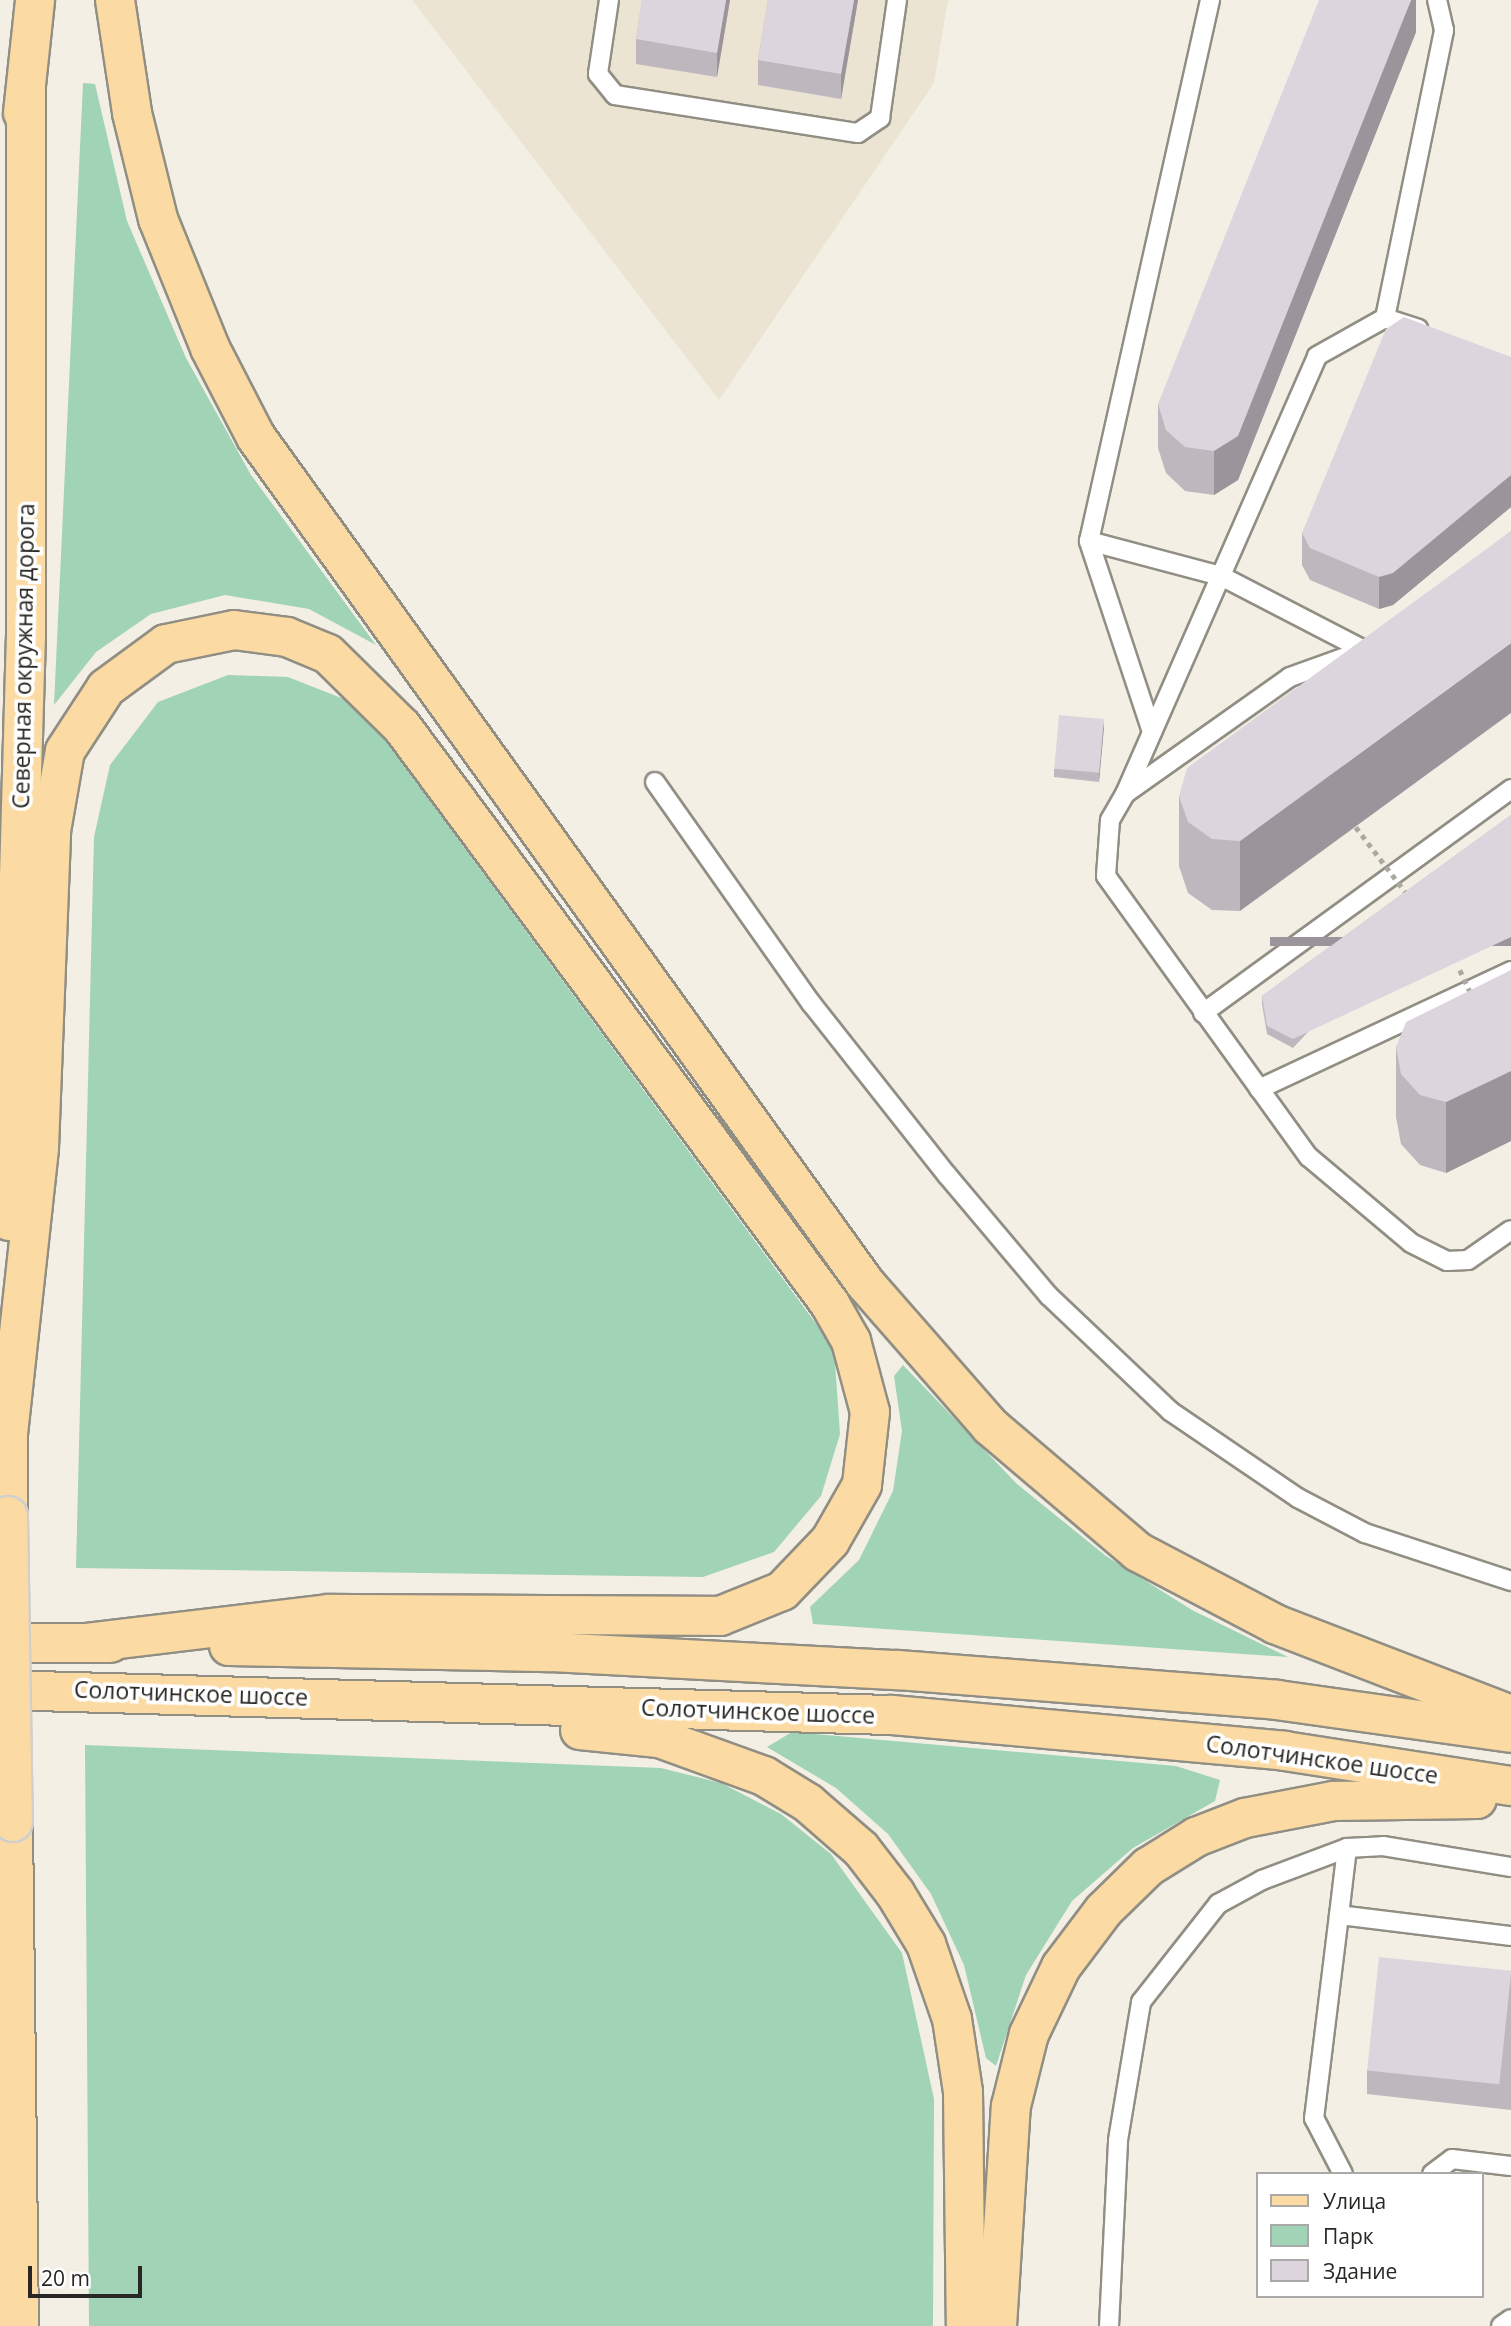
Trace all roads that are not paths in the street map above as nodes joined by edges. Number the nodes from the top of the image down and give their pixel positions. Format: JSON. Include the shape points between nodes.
{"nodes":[{"id":1,"x":35,"y":0,"type":"edge"},
{"id":2,"x":116,"y":0,"type":"edge"},
{"id":3,"x":609,"y":0,"type":"edge"},
{"id":4,"x":897,"y":0,"type":"edge"},
{"id":5,"x":1210,"y":0,"type":"edge"},
{"id":6,"x":1437,"y":0,"type":"edge"},
{"id":7,"x":26,"y":89,"type":"junction"},
{"id":8,"x":0,"y":313,"type":"edge"},
{"id":9,"x":1385,"y":318,"type":"junction"},
{"id":10,"x":1436,"y":335,"type":"edge"},
{"id":11,"x":1089,"y":541,"type":"junction"},
{"id":12,"x":1221,"y":576,"type":"junction"},
{"id":13,"x":1387,"y":634,"type":"edge"},
{"id":14,"x":1364,"y":650,"type":"junction"},
{"id":15,"x":1152,"y":732,"type":"junction"},
{"id":16,"x":655,"y":782,"type":"dead end"},
{"id":17,"x":1511,"y":789,"type":"edge"},
{"id":18,"x":1125,"y":794,"type":"junction"},
{"id":19,"x":1511,"y":971,"type":"edge"},
{"id":20,"x":1203,"y":1013,"type":"junction"},
{"id":21,"x":1259,"y":1089,"type":"junction"},
{"id":22,"x":1511,"y":1230,"type":"edge"},
{"id":23,"x":8,"y":1434,"type":"junction"},
{"id":24,"x":1511,"y":1581,"type":"edge"},
{"id":25,"x":0,"y":1643,"type":"edge"},
{"id":26,"x":85,"y":1643,"type":"junction"},
{"id":27,"x":0,"y":1690,"type":"edge"},
{"id":28,"x":98,"y":1690,"type":"junction"},
{"id":29,"x":1511,"y":1715,"type":"edge"},
{"id":30,"x":1511,"y":1733,"type":"edge"},
{"id":31,"x":1511,"y":1786,"type":"edge"},
{"id":32,"x":1511,"y":1799,"type":"edge"},
{"id":33,"x":1347,"y":1848,"type":"junction"},
{"id":34,"x":1511,"y":1867,"type":"edge"},
{"id":35,"x":1339,"y":1915,"type":"junction"},
{"id":36,"x":1511,"y":1936,"type":"edge"},
{"id":37,"x":15,"y":1994,"type":"junction"},
{"id":38,"x":1511,"y":2166,"type":"edge"},
{"id":39,"x":1342,"y":2172,"type":"edge"},
{"id":40,"x":1435,"y":2172,"type":"edge"},
{"id":41,"x":1511,"y":2319,"type":"edge"},
{"id":42,"x":19,"y":2326,"type":"edge"},
{"id":43,"x":40,"y":2326,"type":"edge"},
{"id":44,"x":966,"y":2326,"type":"edge"},
{"id":45,"x":997,"y":2326,"type":"edge"},
{"id":46,"x":1109,"y":2326,"type":"edge"},
{"id":47,"x":1501,"y":2326,"type":"edge"}],
"edges":[{"from":1,"to":7,"type":"main road","name":"Северная окружная дорога"},
{"from":2,"to":29,"type":"main road","via":[[132,113],[158,219],[210,348],[256,438],[865,1283],[990,1426],[1138,1552],[1275,1624]]},
{"from":3,"to":4,"type":"lane","via":[[598,74],[615,95],[858,133],[880,118]]},
{"from":5,"to":11,"type":"lane"},
{"from":6,"to":9,"type":"lane","via":[[1444,30]]},
{"from":7,"to":8,"type":"main road","name":"Северная окружная дорога"},
{"from":7,"to":23,"type":"main road","name":"Северная окружная дорога","via":[[26,636],[9,1191]]},
{"from":9,"to":10,"type":"lane"},
{"from":9,"to":12,"type":"lane","via":[[1317,356]]},
{"from":11,"to":12,"type":"lane"},
{"from":11,"to":15,"type":"lane"},
{"from":12,"to":14,"type":"lane"},
{"from":12,"to":15,"type":"lane"},
{"from":13,"to":14,"type":"lane"},
{"from":14,"to":18,"type":"lane","via":[[1290,677]]},
{"from":15,"to":18,"type":"lane"},
{"from":16,"to":24,"type":"lane","via":[[811,1003],[947,1175],[1049,1296],[1170,1411],[1298,1498],[1365,1533]]},
{"from":17,"to":20,"type":"lane"},
{"from":18,"to":20,"type":"lane","via":[[1110,820],[1106,876]]},
{"from":19,"to":21,"type":"lane"},
{"from":20,"to":21,"type":"lane"},
{"from":21,"to":22,"type":"lane","via":[[1309,1157],[1411,1242],[1459,1263]]},
{"from":23,"to":26,"type":"main road","via":[[38,1148],[51,831],[65,751],[106,688],[166,644],[234,630],[287,637],[328,654],[401,727],[830,1304],[851,1341],[870,1412],[862,1486],[831,1541],[782,1591],[720,1616],[328,1614]]},
{"from":23,"to":37,"type":"main road","name":"Северная окружная дорога","bridge":true},
{"from":25,"to":26,"type":"main road","name":"Солотчинское шоссе"},
{"from":26,"to":30,"type":"main road","name":"Солотчинское шоссе","via":[[551,1652],[898,1670],[1277,1700]]},
{"from":27,"to":28,"type":"main road","name":"Солотчинское шоссе"},
{"from":28,"to":31,"type":"main road","name":"Солотчинское шоссе","via":[[892,1715],[1284,1751]]},
{"from":28,"to":44,"type":"main road","via":[[305,1721],[659,1738],[707,1751],[808,1803],[861,1849],[895,1894],[926,1944],[952,2019],[963,2092]]},
{"from":32,"to":45,"type":"main road","via":[[1333,1801],[1256,1815],[1196,1837],[1148,1867],[1104,1910],[1061,1967],[1029,2034],[1011,2106]]},
{"from":33,"to":34,"type":"lane","via":[[1383,1846]]},
{"from":33,"to":35,"type":"lane"},
{"from":33,"to":46,"type":"lane","via":[[1262,1880],[1218,1904],[1141,2002],[1118,2140]]},
{"from":35,"to":36,"type":"lane"},
{"from":35,"to":39,"type":"lane","via":[[1314,2118]]},
{"from":37,"to":42,"type":"main road"},
{"from":37,"to":43,"type":"main road"},
{"from":38,"to":40,"type":"lane","via":[[1451,2159]]},
{"from":41,"to":47,"type":"lane"}]}
